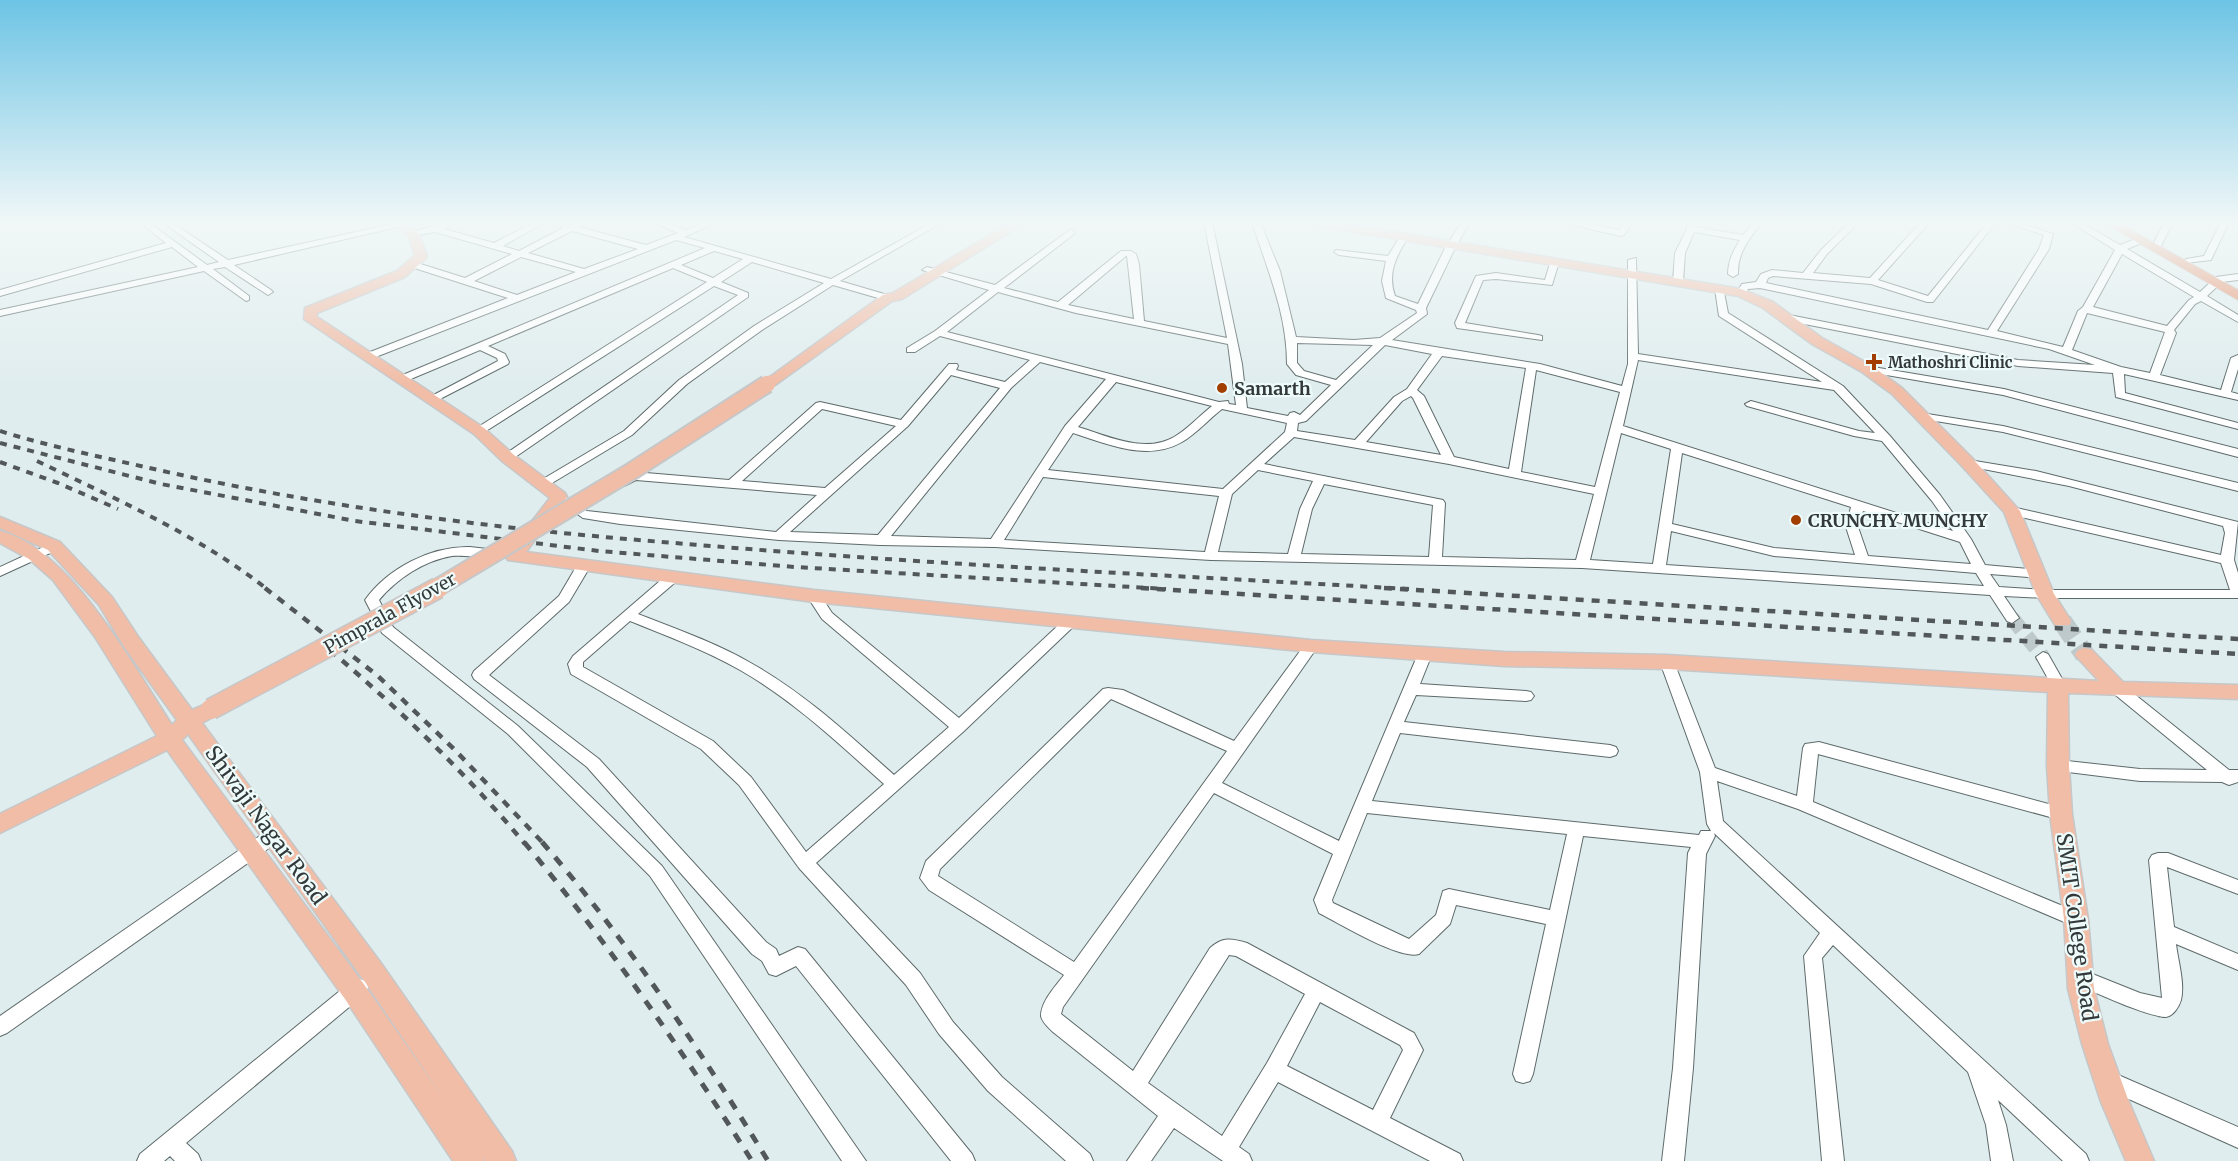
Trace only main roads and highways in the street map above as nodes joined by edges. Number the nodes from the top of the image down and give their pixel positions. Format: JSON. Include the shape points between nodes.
{"nodes":[{"id":1,"x":396,"y":276,"type":"edge"},
{"id":2,"x":924,"y":276,"type":"edge"},
{"id":3,"x":1641,"y":276,"type":"edge"},
{"id":4,"x":2208,"y":276,"type":"edge"},
{"id":5,"x":2210,"y":276,"type":"edge"},
{"id":6,"x":2217,"y":281,"type":"junction"},
{"id":7,"x":2238,"y":289,"type":"edge"},
{"id":8,"x":2238,"y":296,"type":"edge"},
{"id":9,"x":0,"y":522,"type":"edge"},
{"id":10,"x":0,"y":536,"type":"edge"},
{"id":11,"x":45,"y":550,"type":"junction"},
{"id":12,"x":2062,"y":621,"type":"tunnel mouth"},
{"id":13,"x":2085,"y":655,"type":"tunnel mouth"},
{"id":14,"x":2058,"y":684,"type":"junction"},
{"id":15,"x":2118,"y":689,"type":"junction"},
{"id":16,"x":2238,"y":692,"type":"edge"},
{"id":17,"x":190,"y":720,"type":"junction"},
{"id":18,"x":170,"y":739,"type":"junction"},
{"id":19,"x":0,"y":824,"type":"edge"},
{"id":20,"x":470,"y":1161,"type":"edge"},
{"id":21,"x":502,"y":1161,"type":"edge"},
{"id":22,"x":2140,"y":1161,"type":"edge"}],
"edges":[{"from":1,"to":14,"type":"main road","via":[[310,311],[311,319],[479,431],[559,497],[514,556],[814,596],[1311,646],[1504,659],[1667,662]]},
{"from":2,"to":17,"type":"main road","name":"Pimprala Flyover","bridge":true,"via":[[632,471],[447,583]]},
{"from":3,"to":12,"type":"main road","via":[[1741,293],[1768,305],[1898,391],[2012,511],[2045,594]]},
{"from":4,"to":6,"type":"highway"},
{"from":5,"to":6,"type":"highway"},
{"from":6,"to":7,"type":"highway"},
{"from":6,"to":8,"type":"highway"},
{"from":9,"to":11,"type":"main road","name":"Shivaji Nagar Road"},
{"from":10,"to":11,"type":"main road","name":"Shivaji Nagar Road"},
{"from":11,"to":17,"type":"main road","name":"Shivaji Nagar Road","via":[[106,602]]},
{"from":11,"to":18,"type":"main road","name":"Shivaji Nagar Road"},
{"from":13,"to":15,"type":"main road"},
{"from":14,"to":15,"type":"main road"},
{"from":14,"to":22,"type":"main road","name":"SMIT College Road","via":[[2061,814],[2080,977],[2092,1033]]},
{"from":15,"to":16,"type":"main road"},
{"from":17,"to":18,"type":"main road","name":"Pimprala Flyover"},
{"from":17,"to":21,"type":"main road","name":"Shivaji Nagar Road","via":[[375,974]]},
{"from":18,"to":19,"type":"main road","name":"Pimprala Flyover"},
{"from":18,"to":20,"type":"main road","name":"Shivaji Nagar Road","via":[[354,991]]}]}
